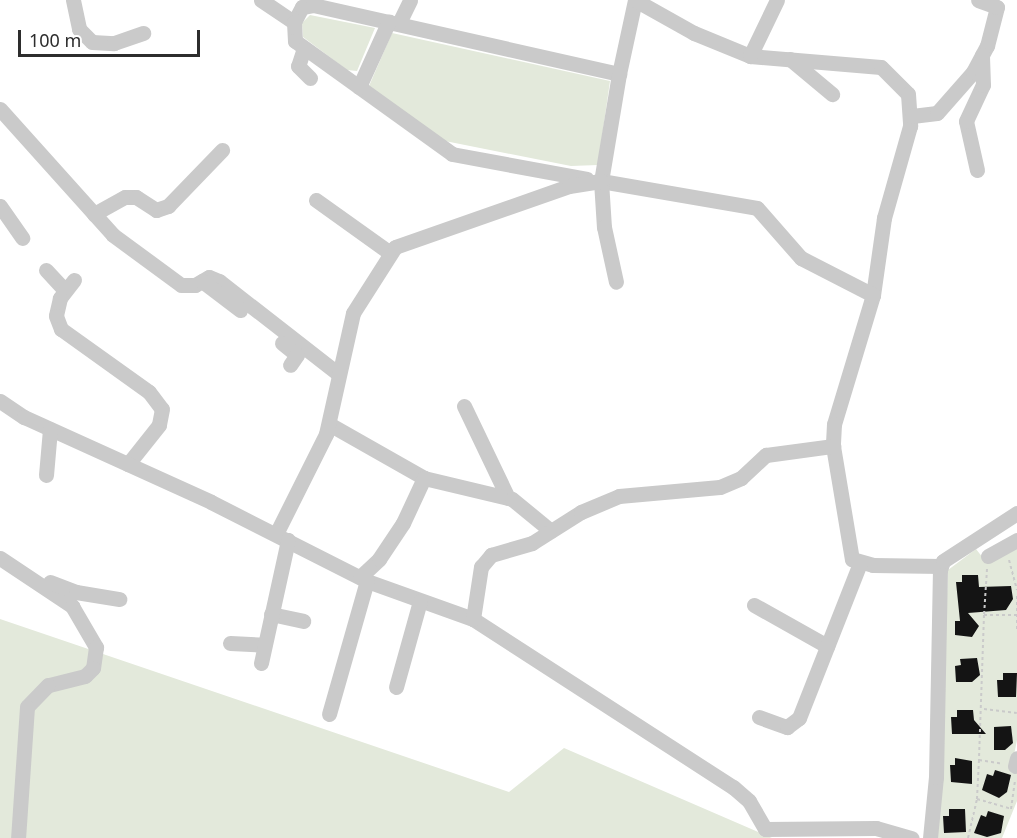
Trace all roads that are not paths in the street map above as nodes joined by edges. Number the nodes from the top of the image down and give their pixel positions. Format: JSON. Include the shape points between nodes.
{"nodes":[{"id":1,"x":73,"y":0,"type":"edge"},
{"id":2,"x":261,"y":0,"type":"edge"},
{"id":3,"x":410,"y":0,"type":"edge"},
{"id":4,"x":777,"y":0,"type":"edge"},
{"id":5,"x":978,"y":0,"type":"edge"},
{"id":6,"x":641,"y":2,"type":"edge"},
{"id":7,"x":998,"y":4,"type":"edge"},
{"id":8,"x":294,"y":22,"type":"junction"},
{"id":9,"x":394,"y":22,"type":"junction"},
{"id":10,"x":143,"y":33,"type":"dead end"},
{"id":11,"x":304,"y":48,"type":"junction"},
{"id":12,"x":982,"y":55,"type":"junction"},
{"id":13,"x":750,"y":56,"type":"junction"},
{"id":14,"x":790,"y":59,"type":"junction"},
{"id":15,"x":619,"y":74,"type":"junction"},
{"id":16,"x":310,"y":78,"type":"dead end"},
{"id":17,"x":359,"y":87,"type":"junction"},
{"id":18,"x":832,"y":94,"type":"dead end"},
{"id":19,"x":0,"y":109,"type":"edge"},
{"id":20,"x":912,"y":116,"type":"junction"},
{"id":21,"x":222,"y":150,"type":"dead end"},
{"id":22,"x":977,"y":170,"type":"dead end"},
{"id":23,"x":601,"y":181,"type":"junction"},
{"id":24,"x":316,"y":200,"type":"dead end"},
{"id":25,"x":0,"y":206,"type":"edge"},
{"id":26,"x":94,"y":214,"type":"junction"},
{"id":27,"x":22,"y":238,"type":"dead end"},
{"id":28,"x":390,"y":253,"type":"junction"},
{"id":29,"x":46,"y":270,"type":"dead end"},
{"id":30,"x":202,"y":281,"type":"junction"},
{"id":31,"x":616,"y":282,"type":"dead end"},
{"id":32,"x":873,"y":295,"type":"junction"},
{"id":33,"x":290,"y":365,"type":"dead end"},
{"id":34,"x":337,"y":373,"type":"junction"},
{"id":35,"x":0,"y":401,"type":"edge"},
{"id":36,"x":464,"y":406,"type":"dead end"},
{"id":37,"x":329,"y":424,"type":"junction"},
{"id":38,"x":50,"y":429,"type":"junction"},
{"id":39,"x":833,"y":446,"type":"junction"},
{"id":40,"x":128,"y":464,"type":"junction"},
{"id":41,"x":46,"y":475,"type":"dead end"},
{"id":42,"x":424,"y":478,"type":"junction"},
{"id":43,"x":508,"y":498,"type":"junction"},
{"id":44,"x":1017,"y":513,"type":"edge"},
{"id":45,"x":551,"y":531,"type":"junction"},
{"id":46,"x":282,"y":537,"type":"junction"},
{"id":47,"x":1012,"y":543,"type":"edge"},
{"id":48,"x":988,"y":556,"type":"road end"},
{"id":49,"x":0,"y":558,"type":"edge"},
{"id":50,"x":860,"y":563,"type":"junction"},
{"id":51,"x":941,"y":566,"type":"junction"},
{"id":52,"x":35,"y":578,"type":"junction"},
{"id":53,"x":364,"y":579,"type":"junction"},
{"id":54,"x":120,"y":599,"type":"dead end"},
{"id":55,"x":420,"y":601,"type":"junction"},
{"id":56,"x":754,"y":605,"type":"dead end"},
{"id":57,"x":271,"y":614,"type":"junction"},
{"id":58,"x":473,"y":619,"type":"junction"},
{"id":59,"x":303,"y":621,"type":"dead end"},
{"id":60,"x":230,"y":643,"type":"dead end"},
{"id":61,"x":264,"y":645,"type":"junction"},
{"id":62,"x":827,"y":646,"type":"junction"},
{"id":63,"x":261,"y":663,"type":"dead end"},
{"id":64,"x":396,"y":687,"type":"dead end"},
{"id":65,"x":329,"y":714,"type":"dead end"},
{"id":66,"x":759,"y":717,"type":"dead end"},
{"id":67,"x":18,"y":838,"type":"edge"},
{"id":68,"x":912,"y":838,"type":"edge"},
{"id":69,"x":930,"y":838,"type":"edge"}],
"edges":[{"from":1,"to":10,"type":"street","via":[[80,29],[92,42],[121,42]]},
{"from":2,"to":8,"type":"street"},
{"from":3,"to":9,"type":"street"},
{"from":4,"to":13,"type":"street"},
{"from":5,"to":7,"type":"street"},
{"from":6,"to":13,"type":"street"},
{"from":6,"to":15,"type":"street"},
{"from":7,"to":12,"type":"street"},
{"from":8,"to":9,"type":"street","via":[[306,5]]},
{"from":8,"to":11,"type":"street","via":[[292,37]]},
{"from":9,"to":15,"type":"street"},
{"from":9,"to":17,"type":"street"},
{"from":11,"to":16,"type":"street","via":[[298,66]]},
{"from":11,"to":17,"type":"street"},
{"from":12,"to":20,"type":"street","via":[[947,104],[931,115]]},
{"from":12,"to":22,"type":"street","via":[[983,85],[966,121]]},
{"from":13,"to":14,"type":"street"},
{"from":14,"to":18,"type":"street"},
{"from":14,"to":20,"type":"street","via":[[881,68],[908,94]]},
{"from":15,"to":23,"type":"street"},
{"from":17,"to":23,"type":"street","via":[[452,154]]},
{"from":19,"to":26,"type":"street"},
{"from":20,"to":32,"type":"street","via":[[884,218]]},
{"from":21,"to":26,"type":"street","via":[[168,206],[156,210],[136,197],[125,197]]},
{"from":23,"to":28,"type":"street","via":[[569,186],[401,243]]},
{"from":23,"to":31,"type":"street","via":[[604,227]]},
{"from":23,"to":32,"type":"street","via":[[757,208],[801,258]]},
{"from":24,"to":28,"type":"street"},
{"from":25,"to":27,"type":"street"},
{"from":26,"to":30,"type":"street","via":[[113,235],[181,285]]},
{"from":28,"to":34,"type":"street","via":[[353,312]]},
{"from":29,"to":40,"type":"street","via":[[69,285],[56,316],[61,329],[149,392],[162,410],[159,425]]},
{"from":30,"to":33,"type":"street","via":[[297,355]]},
{"from":30,"to":34,"type":"street","via":[[213,278],[229,288]]},
{"from":32,"to":39,"type":"street","via":[[834,424]]},
{"from":34,"to":37,"type":"street"},
{"from":35,"to":38,"type":"street"},
{"from":36,"to":43,"type":"street"},
{"from":37,"to":42,"type":"street"},
{"from":37,"to":46,"type":"street"},
{"from":38,"to":40,"type":"street"},
{"from":38,"to":41,"type":"street"},
{"from":39,"to":45,"type":"street","via":[[766,455],[741,478],[720,487],[627,494]]},
{"from":39,"to":50,"type":"street","via":[[848,550]]},
{"from":40,"to":46,"type":"street"},
{"from":42,"to":43,"type":"street"},
{"from":42,"to":53,"type":"street","via":[[398,531]]},
{"from":43,"to":45,"type":"street"},
{"from":44,"to":51,"type":"street"},
{"from":45,"to":58,"type":"street","via":[[486,558]]},
{"from":46,"to":53,"type":"street"},
{"from":46,"to":57,"type":"street"},
{"from":47,"to":48,"type":"street"},
{"from":49,"to":52,"type":"street"},
{"from":50,"to":51,"type":"street"},
{"from":50,"to":62,"type":"street"},
{"from":51,"to":69,"type":"street"},
{"from":52,"to":54,"type":"street","via":[[76,592]]},
{"from":52,"to":67,"type":"street","via":[[80,616],[95,642],[96,654],[85,676],[48,685],[27,707]]},
{"from":53,"to":55,"type":"street"},
{"from":53,"to":65,"type":"street"},
{"from":55,"to":58,"type":"street"},
{"from":55,"to":64,"type":"street"},
{"from":56,"to":62,"type":"street"},
{"from":57,"to":59,"type":"street"},
{"from":57,"to":61,"type":"street"},
{"from":58,"to":68,"type":"street","via":[[733,787],[749,801],[765,829],[876,828]]},
{"from":60,"to":61,"type":"street"},
{"from":61,"to":63,"type":"street"},
{"from":62,"to":66,"type":"street","via":[[794,725],[787,728]]}]}
